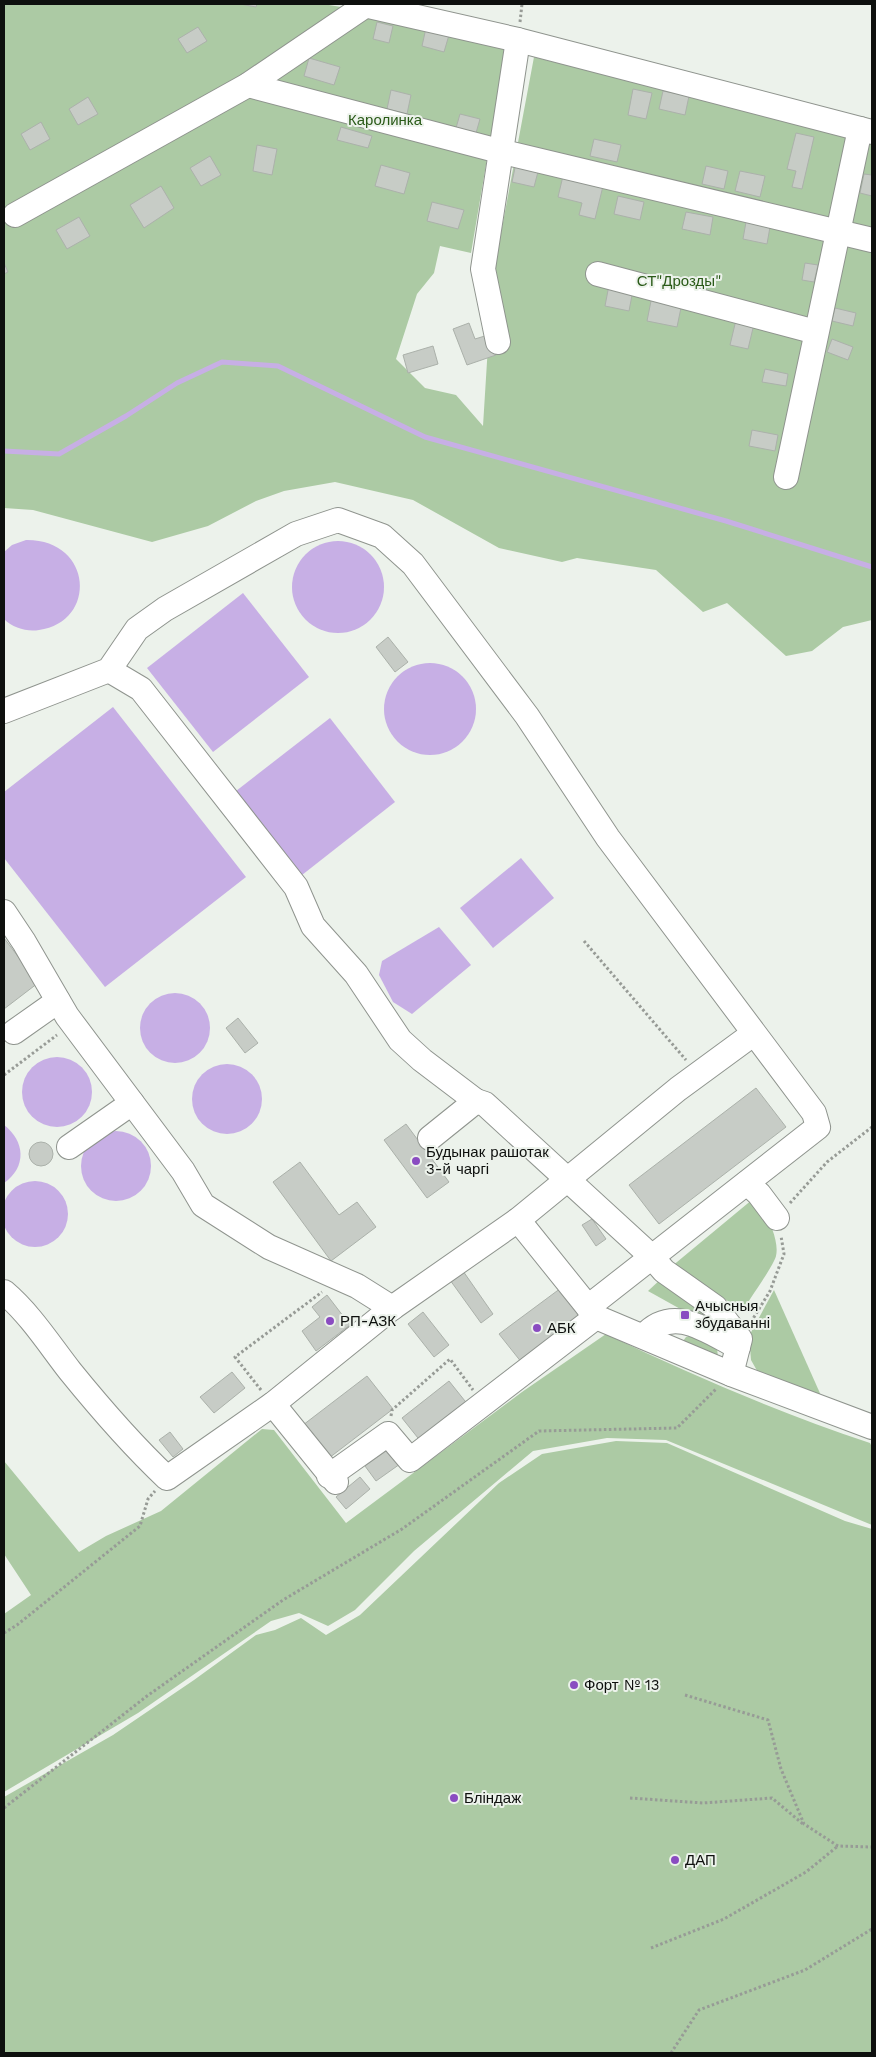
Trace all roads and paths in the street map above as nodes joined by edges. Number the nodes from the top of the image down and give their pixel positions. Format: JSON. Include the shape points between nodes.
{"nodes":[{"id":1,"x":363,"y":4,"type":"edge"},
{"id":2,"x":518,"y":40,"type":"junction"},
{"id":3,"x":248,"y":85,"type":"junction"},
{"id":4,"x":866,"y":131,"type":"edge"},
{"id":5,"x":499,"y":151,"type":"junction"},
{"id":6,"x":15,"y":215,"type":"dead end"},
{"id":7,"x":838,"y":232,"type":"junction"},
{"id":8,"x":872,"y":240,"type":"edge"},
{"id":9,"x":598,"y":274,"type":"dead end"},
{"id":10,"x":816,"y":332,"type":"junction"},
{"id":11,"x":498,"y":342,"type":"dead end"},
{"id":12,"x":786,"y":478,"type":"dead end"},
{"id":13,"x":109,"y":670,"type":"junction"},
{"id":14,"x":4,"y":711,"type":"edge"},
{"id":15,"x":4,"y":912,"type":"edge"},
{"id":16,"x":584,"y":941,"type":"dead end"},
{"id":17,"x":58,"y":1001,"type":"junction"},
{"id":18,"x":72,"y":1023,"type":"junction"},
{"id":19,"x":14,"y":1032,"type":"dead end"},
{"id":20,"x":752,"y":1034,"type":"junction"},
{"id":21,"x":698,"y":1074,"type":"junction"},
{"id":22,"x":4,"y":1075,"type":"edge"},
{"id":23,"x":476,"y":1101,"type":"junction"},
{"id":24,"x":132,"y":1103,"type":"junction"},
{"id":25,"x":430,"y":1138,"type":"dead end"},
{"id":26,"x":69,"y":1147,"type":"dead end"},
{"id":27,"x":567,"y":1178,"type":"junction"},
{"id":28,"x":747,"y":1183,"type":"junction"},
{"id":29,"x":777,"y":1218,"type":"dead end"},
{"id":30,"x":518,"y":1220,"type":"junction"},
{"id":31,"x":651,"y":1256,"type":"junction"},
{"id":32,"x":340,"y":1279,"type":"junction"},
{"id":33,"x":4,"y":1292,"type":"edge"},
{"id":34,"x":392,"y":1308,"type":"junction"},
{"id":35,"x":598,"y":1316,"type":"junction"},
{"id":36,"x":644,"y":1336,"type":"junction"},
{"id":37,"x":738,"y":1347,"type":"junction"},
{"id":38,"x":731,"y":1374,"type":"junction"},
{"id":39,"x":273,"y":1404,"type":"junction"},
{"id":40,"x":483,"y":1404,"type":"junction"},
{"id":41,"x":872,"y":1426,"type":"edge"},
{"id":42,"x":388,"y":1434,"type":"junction"},
{"id":43,"x":168,"y":1478,"type":"junction"},
{"id":44,"x":4,"y":1633,"type":"edge"},
{"id":45,"x":685,"y":1695,"type":"dead end"},
{"id":46,"x":630,"y":1798,"type":"dead end"},
{"id":47,"x":4,"y":1808,"type":"edge"},
{"id":48,"x":804,"y":1824,"type":"junction"},
{"id":49,"x":838,"y":1846,"type":"junction"},
{"id":50,"x":872,"y":1847,"type":"edge"},
{"id":51,"x":872,"y":1930,"type":"edge"},
{"id":52,"x":651,"y":1948,"type":"dead end"},
{"id":53,"x":671,"y":2053,"type":"edge"}],
"edges":[{"from":1,"to":2,"type":"street"},
{"from":1,"to":3,"type":"street"},
{"from":2,"to":4,"type":"street"},
{"from":2,"to":5,"type":"street"},
{"from":3,"to":5,"type":"street"},
{"from":3,"to":6,"type":"street"},
{"from":4,"to":7,"type":"street"},
{"from":5,"to":7,"type":"street"},
{"from":5,"to":11,"type":"street","via":[[483,269]]},
{"from":7,"to":8,"type":"street"},
{"from":7,"to":10,"type":"street"},
{"from":9,"to":10,"type":"street"},
{"from":10,"to":12,"type":"street"},
{"from":13,"to":14,"type":"street"},
{"from":13,"to":20,"type":"street","via":[[137,629],[165,609],[296,534],[338,520],[382,536],[413,564],[527,716],[608,838]]},
{"from":13,"to":23,"type":"street","via":[[141,689],[165,719],[296,887],[313,926],[356,974],[400,1040]]},
{"from":15,"to":17,"type":"street"},
{"from":16,"to":21,"type":"path"},
{"from":17,"to":18,"type":"street"},
{"from":17,"to":19,"type":"street"},
{"from":18,"to":22,"type":"path"},
{"from":18,"to":24,"type":"street"},
{"from":20,"to":21,"type":"street"},
{"from":20,"to":28,"type":"street","via":[[814,1113],[818,1127]]},
{"from":21,"to":27,"type":"street"},
{"from":23,"to":25,"type":"street"},
{"from":23,"to":27,"type":"street","via":[[485,1104]]},
{"from":24,"to":26,"type":"street"},
{"from":24,"to":32,"type":"street","via":[[183,1171],[203,1205],[269,1247]]},
{"from":27,"to":30,"type":"street"},
{"from":27,"to":31,"type":"street"},
{"from":28,"to":29,"type":"street"},
{"from":28,"to":31,"type":"street"},
{"from":30,"to":34,"type":"street"},
{"from":30,"to":35,"type":"street"},
{"from":31,"to":35,"type":"street"},
{"from":31,"to":37,"type":"street","via":[[664,1271],[715,1307],[740,1339]]},
{"from":32,"to":34,"type":"street"},
{"from":32,"to":39,"type":"path","via":[[235,1357]]},
{"from":33,"to":43,"type":"street","via":[[17,1303],[142,1454]]},
{"from":34,"to":39,"type":"street"},
{"from":35,"to":36,"type":"street"},
{"from":35,"to":40,"type":"street"},
{"from":36,"to":37,"type":"street","via":[[665,1320],[689,1322]]},
{"from":36,"to":38,"type":"street"},
{"from":37,"to":38,"type":"street"},
{"from":38,"to":41,"type":"street"},
{"from":38,"to":47,"type":"path","via":[[677,1428],[539,1431],[402,1529],[283,1600],[171,1679]]},
{"from":39,"to":42,"type":"street","via":[[332,1479]]},
{"from":39,"to":43,"type":"street"},
{"from":40,"to":42,"type":"street","via":[[410,1460]]},
{"from":40,"to":42,"type":"path","via":[[450,1359],[392,1410]]},
{"from":43,"to":44,"type":"path","via":[[148,1499],[140,1526]]},
{"from":45,"to":48,"type":"path","via":[[768,1720],[781,1768]]},
{"from":46,"to":48,"type":"path","via":[[703,1803],[772,1798]]},
{"from":48,"to":49,"type":"path"},
{"from":49,"to":50,"type":"path"},
{"from":49,"to":52,"type":"path","via":[[806,1872],[724,1919]]},
{"from":51,"to":53,"type":"path","via":[[805,1970],[699,2010]]}]}
